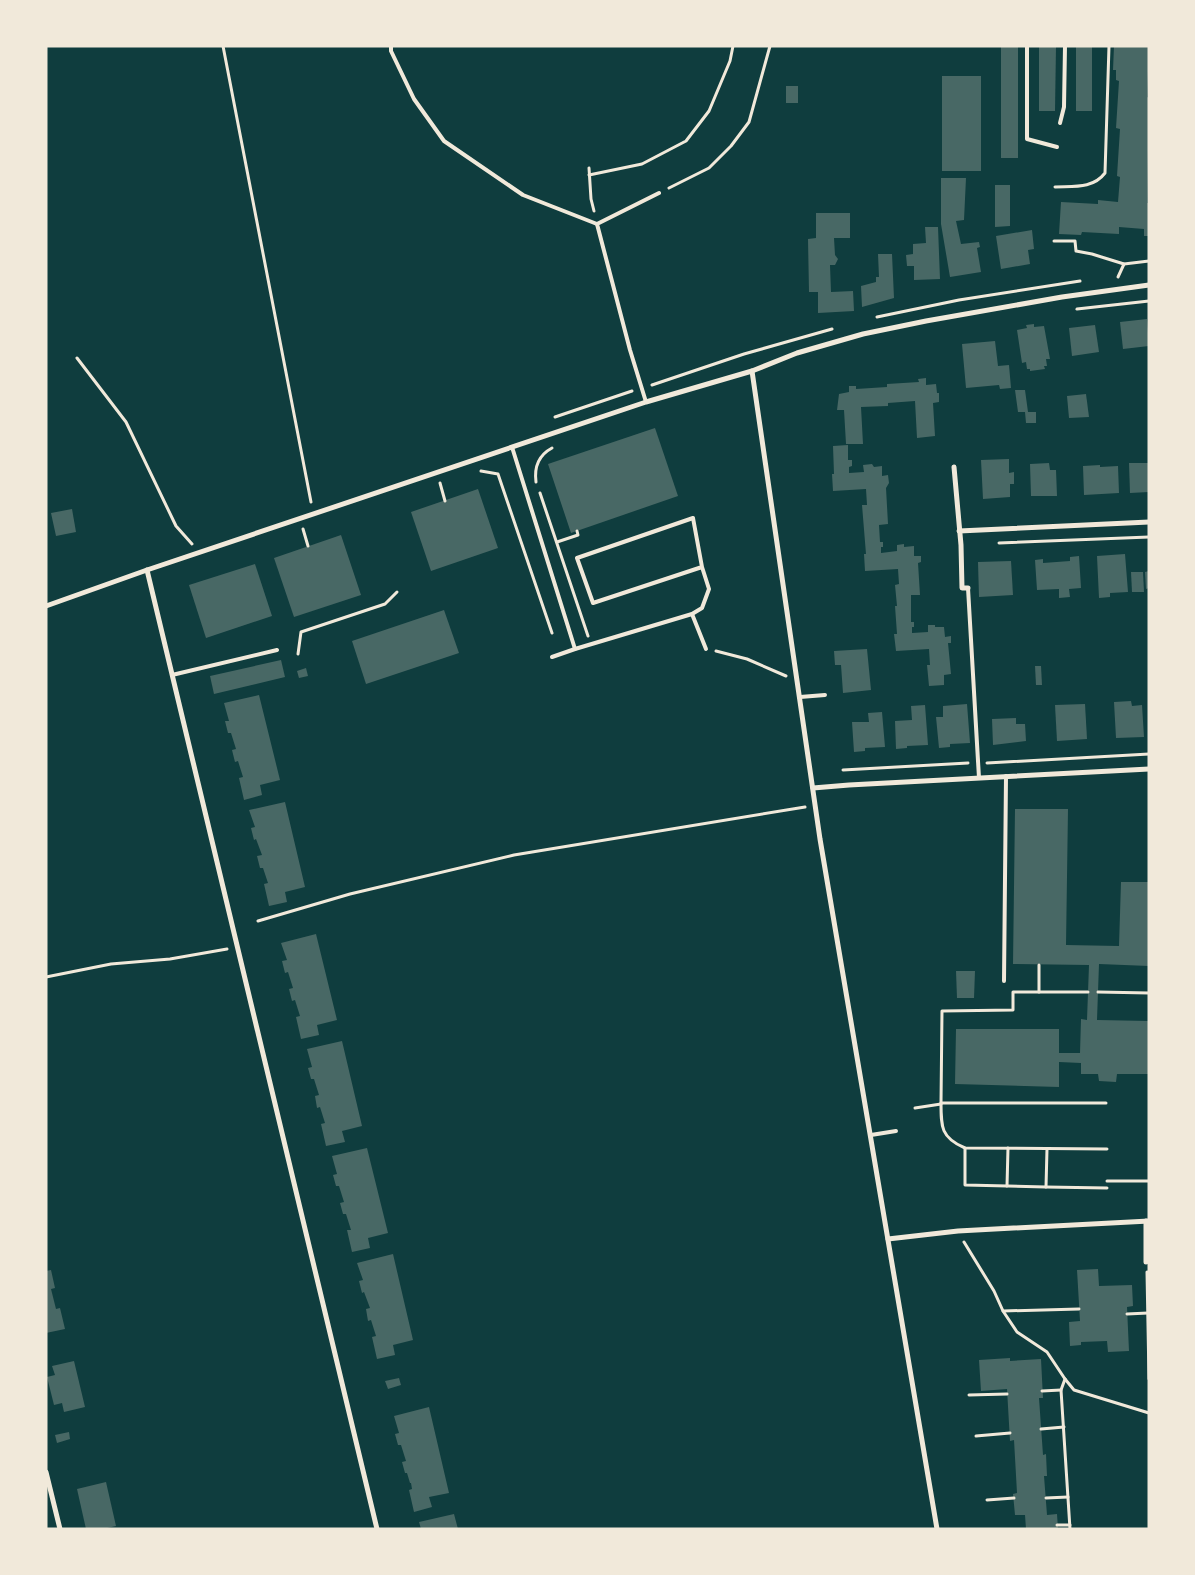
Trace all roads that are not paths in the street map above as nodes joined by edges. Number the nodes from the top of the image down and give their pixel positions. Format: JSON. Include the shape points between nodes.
{"nodes":[{"id":1,"x":391,"y":46,"type":"edge"},
{"id":2,"x":1027,"y":46,"type":"edge"},
{"id":3,"x":1066,"y":46,"type":"edge"},
{"id":4,"x":1060,"y":124,"type":"dead end"},
{"id":5,"x":1056,"y":147,"type":"dead end"},
{"id":6,"x":659,"y":193,"type":"road end"},
{"id":7,"x":597,"y":224,"type":"junction"},
{"id":8,"x":1149,"y":285,"type":"edge"},
{"id":9,"x":752,"y":371,"type":"junction"},
{"id":10,"x":646,"y":402,"type":"junction"},
{"id":11,"x":512,"y":447,"type":"junction"},
{"id":12,"x":954,"y":467,"type":"dead end"},
{"id":13,"x":1149,"y":522,"type":"edge"},
{"id":14,"x":959,"y":531,"type":"junction"},
{"id":15,"x":702,"y":567,"type":"junction"},
{"id":16,"x":147,"y":570,"type":"junction"},
{"id":17,"x":968,"y":588,"type":"joint"},
{"id":18,"x":46,"y":606,"type":"edge"},
{"id":19,"x":692,"y":614,"type":"junction"},
{"id":20,"x":575,"y":649,"type":"junction"},
{"id":21,"x":706,"y":649,"type":"road end"},
{"id":22,"x":277,"y":650,"type":"dead end"},
{"id":23,"x":552,"y":657,"type":"dead end"},
{"id":24,"x":172,"y":675,"type":"junction"},
{"id":25,"x":825,"y":695,"type":"dead end"},
{"id":26,"x":800,"y":697,"type":"junction"},
{"id":27,"x":1149,"y":769,"type":"edge"},
{"id":28,"x":1006,"y":776,"type":"junction"},
{"id":29,"x":979,"y":778,"type":"junction"},
{"id":30,"x":813,"y":788,"type":"junction"},
{"id":31,"x":1004,"y":981,"type":"dead end"},
{"id":32,"x":896,"y":1131,"type":"dead end"},
{"id":33,"x":871,"y":1135,"type":"junction"},
{"id":34,"x":1147,"y":1221,"type":"edge"},
{"id":35,"x":888,"y":1239,"type":"junction"},
{"id":36,"x":1148,"y":1253,"type":"edge"},
{"id":37,"x":1146,"y":1262,"type":"road end"},
{"id":38,"x":46,"y":1472,"type":"edge"},
{"id":39,"x":60,"y":1529,"type":"edge"},
{"id":40,"x":377,"y":1529,"type":"edge"},
{"id":41,"x":938,"y":1529,"type":"edge"}],
"edges":[{"from":1,"to":7,"type":"lane","via":[[414,99],[444,141],[523,196]]},
{"from":2,"to":5,"type":"lane","via":[[1027,139]]},
{"from":3,"to":4,"type":"lane","via":[[1064,107]]},
{"from":6,"to":7,"type":"lane"},
{"from":7,"to":10,"type":"lane"},
{"from":8,"to":9,"type":"street","via":[[986,310],[863,334],[797,352]]},
{"from":9,"to":10,"type":"street"},
{"from":9,"to":26,"type":"street"},
{"from":10,"to":11,"type":"street"},
{"from":11,"to":16,"type":"street"},
{"from":11,"to":20,"type":"lane"},
{"from":12,"to":14,"type":"street"},
{"from":13,"to":14,"type":"street"},
{"from":14,"to":17,"type":"street","via":[[962,588]]},
{"from":15,"to":15,"type":"lane","via":[[593,603],[577,558],[692,518]]},
{"from":15,"to":19,"type":"lane","via":[[709,589],[702,608]]},
{"from":16,"to":18,"type":"street"},
{"from":16,"to":24,"type":"street"},
{"from":17,"to":29,"type":"lane"},
{"from":19,"to":20,"type":"lane"},
{"from":19,"to":21,"type":"lane"},
{"from":20,"to":23,"type":"lane"},
{"from":22,"to":24,"type":"lane"},
{"from":24,"to":40,"type":"street"},
{"from":25,"to":26,"type":"lane"},
{"from":26,"to":30,"type":"street"},
{"from":27,"to":28,"type":"street"},
{"from":28,"to":29,"type":"street"},
{"from":28,"to":31,"type":"lane"},
{"from":29,"to":30,"type":"street"},
{"from":30,"to":33,"type":"street"},
{"from":32,"to":33,"type":"lane"},
{"from":33,"to":35,"type":"street"},
{"from":34,"to":35,"type":"street","via":[[958,1231]]},
{"from":34,"to":36,"type":"street"},
{"from":35,"to":41,"type":"street"},
{"from":36,"to":37,"type":"street"},
{"from":38,"to":39,"type":"street"}]}
